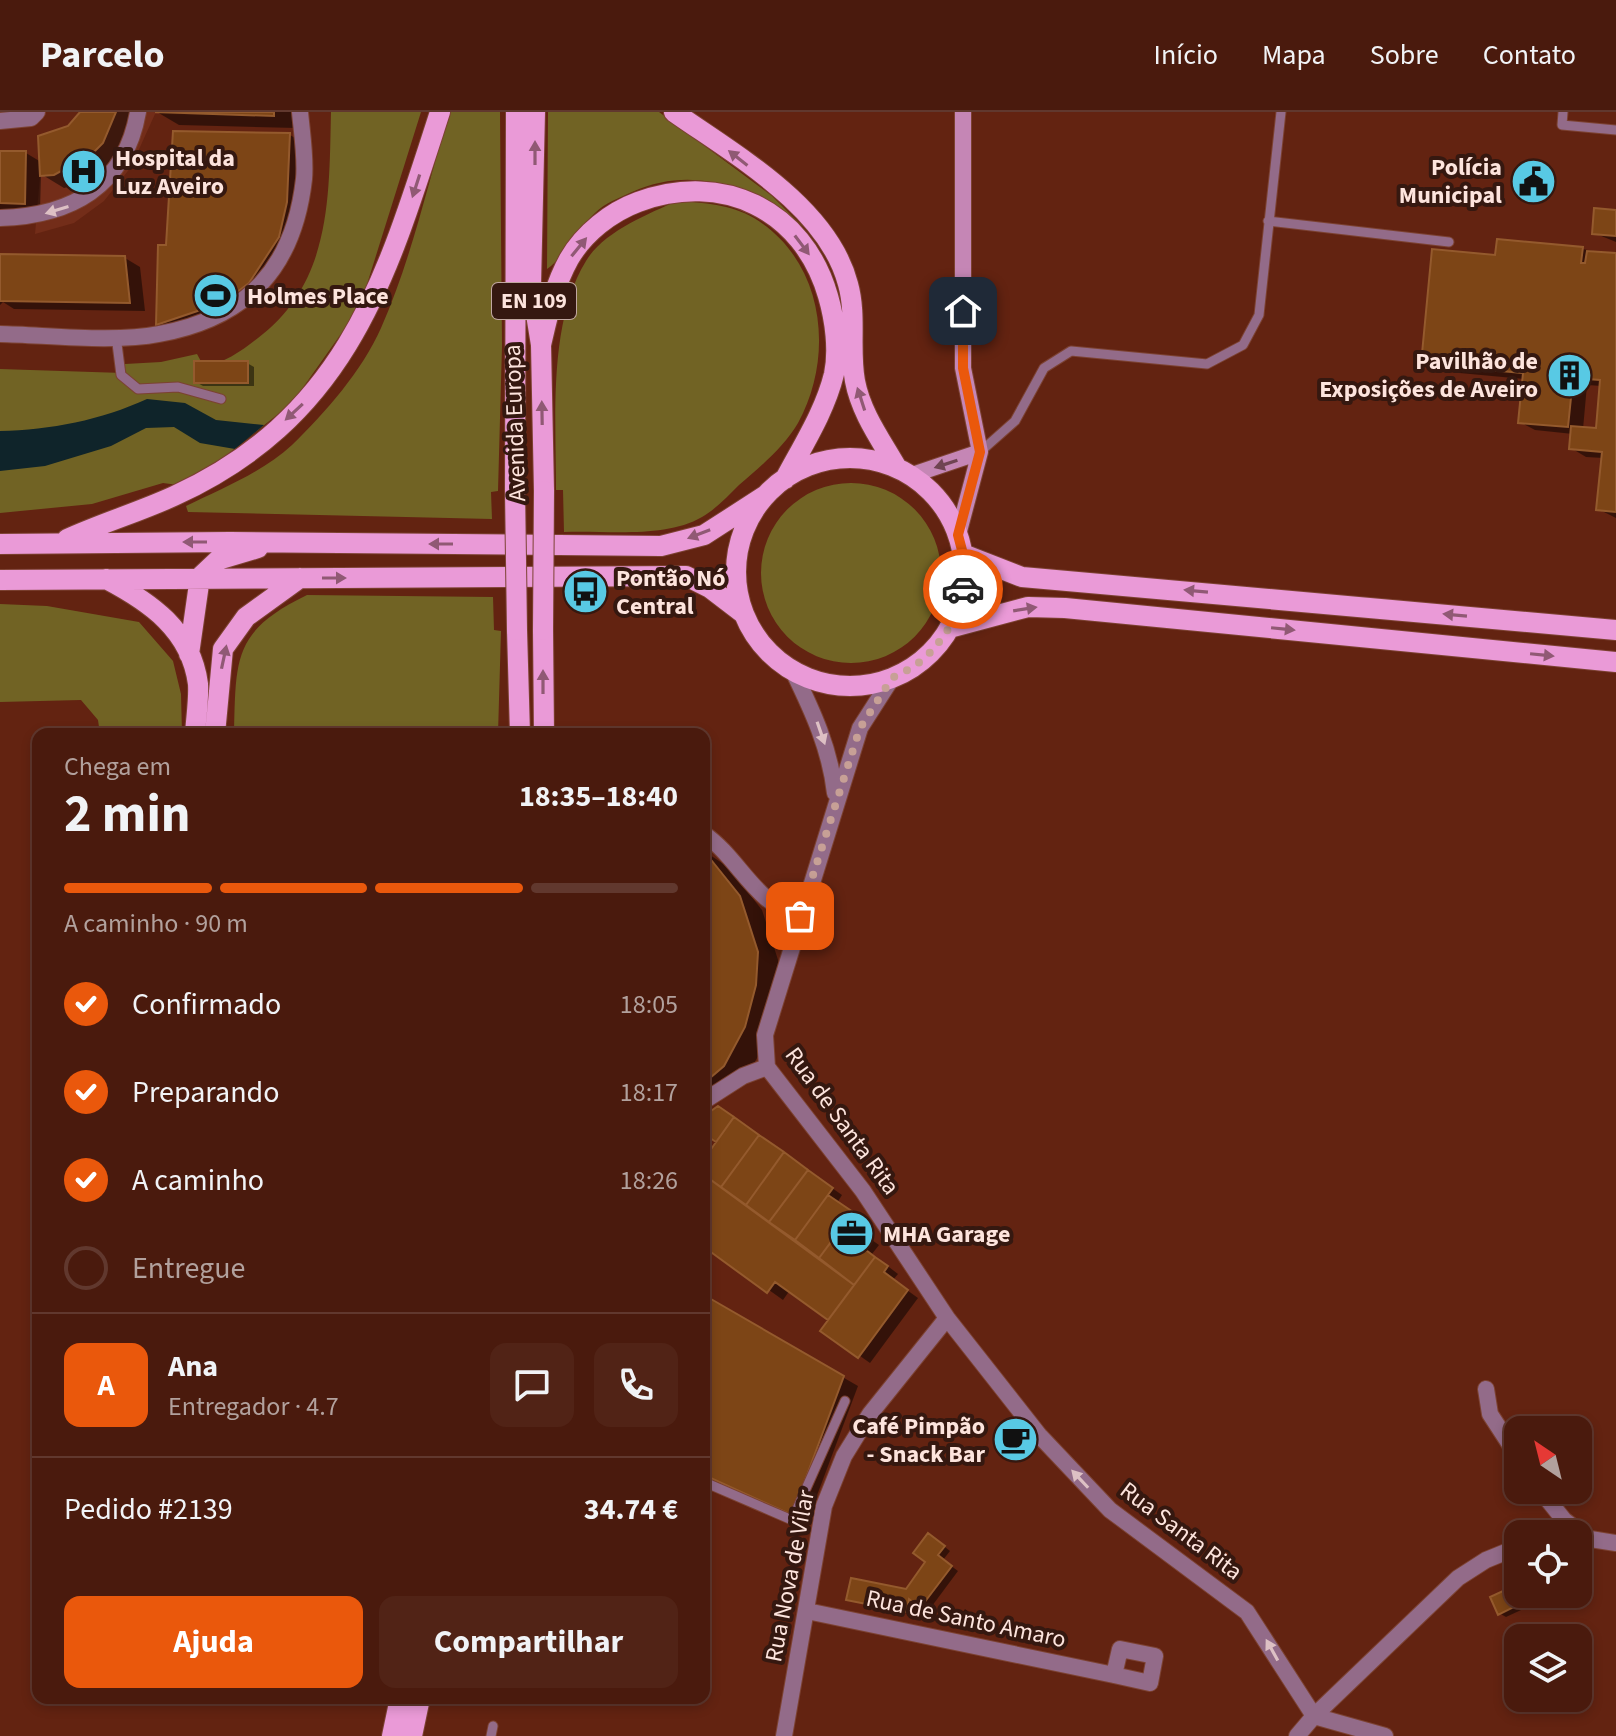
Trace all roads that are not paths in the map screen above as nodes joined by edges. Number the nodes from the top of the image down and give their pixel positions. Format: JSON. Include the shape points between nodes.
{"nodes":[{"id":1,"x":37,"y":112,"type":"edge"},
{"id":2,"x":138,"y":112,"type":"edge"},
{"id":3,"x":300,"y":112,"type":"edge"},
{"id":4,"x":440,"y":112,"type":"edge"},
{"id":5,"x":516,"y":112,"type":"edge"},
{"id":6,"x":535,"y":112,"type":"edge"},
{"id":7,"x":674,"y":112,"type":"edge"},
{"id":8,"x":963,"y":112,"type":"edge"},
{"id":9,"x":1281,"y":112,"type":"edge"},
{"id":10,"x":1563,"y":112,"type":"edge"},
{"id":11,"x":0,"y":121,"type":"edge"},
{"id":12,"x":1616,"y":130,"type":"edge"},
{"id":13,"x":0,"y":218,"type":"edge"},
{"id":14,"x":1268,"y":221,"type":"junction"},
{"id":15,"x":1449,"y":242,"type":"dead end"},
{"id":16,"x":0,"y":334,"type":"edge"},
{"id":17,"x":116,"y":336,"type":"junction"},
{"id":18,"x":541,"y":345,"type":"junction"},
{"id":19,"x":221,"y":399,"type":"dead end"},
{"id":20,"x":980,"y":452,"type":"junction"},
{"id":21,"x":904,"y":471,"type":"junction"},
{"id":22,"x":785,"y":479,"type":"junction"},
{"id":23,"x":766,"y":495,"type":"junction"},
{"id":24,"x":61,"y":542,"type":"junction"},
{"id":25,"x":273,"y":543,"type":"junction"},
{"id":26,"x":0,"y":544,"type":"edge"},
{"id":27,"x":961,"y":544,"type":"junction"},
{"id":28,"x":102,"y":577,"type":"junction"},
{"id":29,"x":200,"y":577,"type":"junction"},
{"id":30,"x":300,"y":578,"type":"junction"},
{"id":31,"x":0,"y":580,"type":"edge"},
{"id":32,"x":744,"y":614,"type":"junction"},
{"id":33,"x":949,"y":628,"type":"junction"},
{"id":34,"x":1616,"y":630,"type":"edge"},
{"id":35,"x":189,"y":654,"type":"junction"},
{"id":36,"x":1616,"y":662,"type":"edge"},
{"id":37,"x":793,"y":671,"type":"junction"},
{"id":38,"x":892,"y":678,"type":"junction"},
{"id":39,"x":195,"y":728,"type":"edge"},
{"id":40,"x":216,"y":728,"type":"edge"},
{"id":41,"x":520,"y":728,"type":"edge"},
{"id":42,"x":544,"y":728,"type":"edge"},
{"id":43,"x":836,"y":799,"type":"junction"},
{"id":44,"x":710,"y":838,"type":"edge"},
{"id":45,"x":800,"y":916,"type":"junction"},
{"id":46,"x":767,"y":1067,"type":"junction"},
{"id":47,"x":710,"y":1097,"type":"edge"},
{"id":48,"x":947,"y":1318,"type":"junction"},
{"id":49,"x":1486,"y":1389,"type":"dead end"},
{"id":50,"x":845,"y":1401,"type":"dead end"},
{"id":51,"x":1504,"y":1436,"type":"edge"},
{"id":52,"x":710,"y":1485,"type":"edge"},
{"id":53,"x":1551,"y":1504,"type":"edge"},
{"id":54,"x":1564,"y":1520,"type":"edge"},
{"id":55,"x":1592,"y":1538,"type":"edge"},
{"id":56,"x":1616,"y":1543,"type":"edge"},
{"id":57,"x":1504,"y":1553,"type":"edge"},
{"id":58,"x":807,"y":1611,"type":"junction"},
{"id":59,"x":1114,"y":1675,"type":"dead end"},
{"id":60,"x":399,"y":1704,"type":"edge"},
{"id":61,"x":419,"y":1704,"type":"edge"},
{"id":62,"x":1314,"y":1716,"type":"junction"},
{"id":63,"x":392,"y":1736,"type":"edge"},
{"id":64,"x":412,"y":1736,"type":"edge"},
{"id":65,"x":784,"y":1736,"type":"edge"},
{"id":66,"x":1297,"y":1736,"type":"edge"},
{"id":67,"x":1385,"y":1736,"type":"edge"}],
"edges":[{"from":1,"to":11,"type":"street","via":[[31,118]]},
{"from":2,"to":13,"type":"street","one_way":true,"via":[[118,164],[87,196],[64,210]]},
{"from":3,"to":17,"type":"street","via":[[304,177],[292,240],[263,285],[214,318],[157,335]]},
{"from":4,"to":24,"type":"main road","one_way":true,"via":[[394,255],[365,318],[298,410],[244,455],[175,496]]},
{"from":5,"to":41,"type":"main road","name":"Avenida Europa","number":"EN 109","bridge":true},
{"from":18,"to":6,"type":"main road","name":"Avenida Europa","number":"EN 109","one_way":true,"via":[[531,284]]},
{"from":21,"to":7,"type":"main road","one_way":true,"via":[[862,407],[854,378],[848,282],[833,248],[807,212]]},
{"from":8,"to":20,"type":"street","via":[[963,368]]},
{"from":9,"to":14,"type":"lane"},
{"from":10,"to":12,"type":"lane","via":[[1562,125]]},
{"from":14,"to":15,"type":"lane"},
{"from":14,"to":20,"type":"lane","via":[[1259,315],[1243,345],[1207,364],[1071,351],[1044,368],[1015,421]]},
{"from":16,"to":17,"type":"street"},
{"from":17,"to":19,"type":"lane","via":[[121,375],[138,389],[178,387]]},
{"from":18,"to":22,"type":"main road","one_way":true,"via":[[553,294],[570,256],[617,210],[660,194],[698,189],[734,195],[770,212],[800,240],[822,276],[835,342],[826,399]]},
{"from":42,"to":18,"type":"main road","name":"Avenida Europa","number":"EN 109","one_way":true,"bridge":true},
{"from":20,"to":21,"type":"street","one_way":true},
{"from":20,"to":27,"type":"street"},
{"from":21,"to":22,"type":"main road","via":[[858,458],[832,459]]},
{"from":21,"to":27,"type":"main road","via":[[946,510]]},
{"from":22,"to":23,"type":"main road"},
{"from":23,"to":25,"type":"main road","one_way":true,"via":[[704,535],[661,546]]},
{"from":23,"to":32,"type":"main road","via":[[751,516],[738,552],[737,590]]},
{"from":25,"to":24,"type":"main road","one_way":true},
{"from":24,"to":26,"type":"main road"},
{"from":25,"to":29,"type":"main road","via":[[218,560]]},
{"from":27,"to":33,"type":"main road","via":[[962,592]]},
{"from":34,"to":27,"type":"main road","one_way":true,"via":[[1022,577]]},
{"from":28,"to":29,"type":"main road"},
{"from":28,"to":31,"type":"main road"},
{"from":28,"to":35,"type":"main road","via":[[170,620]]},
{"from":29,"to":30,"type":"main road"},
{"from":29,"to":35,"type":"main road"},
{"from":30,"to":32,"type":"main road","one_way":true,"via":[[686,576]]},
{"from":40,"to":30,"type":"main road","one_way":true,"via":[[223,649],[246,617]]},
{"from":32,"to":37,"type":"main road","via":[[772,656]]},
{"from":33,"to":36,"type":"main road","one_way":true,"via":[[1028,607],[1065,608]]},
{"from":33,"to":38,"type":"main road","via":[[915,666]]},
{"from":35,"to":39,"type":"main road","via":[[198,684]]},
{"from":37,"to":38,"type":"main road","via":[[842,686]]},
{"from":37,"to":43,"type":"street","name":"Rua de Santa Rita","one_way":true,"via":[[831,762]]},
{"from":38,"to":43,"type":"street","name":"Rua de Santa Rita","via":[[860,728]]},
{"from":43,"to":45,"type":"street","name":"Rua de Santa Rita"},
{"from":44,"to":45,"type":"street","via":[[756,891],[783,912]]},
{"from":45,"to":46,"type":"street","name":"Rua de Santa Rita","via":[[765,1035]]},
{"from":46,"to":47,"type":"street"},
{"from":46,"to":48,"type":"street","name":"Rua de Santa Rita","via":[[863,1191]]},
{"from":48,"to":58,"type":"street","name":"Rua Nova de Vilar","via":[[870,1414],[844,1456],[824,1506]]},
{"from":62,"to":48,"type":"street","name":"Rua Santa Rita","one_way":true,"via":[[1247,1612],[1110,1510],[1039,1435]]},
{"from":49,"to":51,"type":"street","via":[[1490,1414]]},
{"from":50,"to":52,"type":"lane","via":[[792,1520]]},
{"from":53,"to":54,"type":"street"},
{"from":55,"to":56,"type":"street"},
{"from":57,"to":62,"type":"street","via":[[1458,1578]]},
{"from":58,"to":59,"type":"street","name":"Rua de Santo Amaro"},
{"from":58,"to":65,"type":"street","name":"Rua Nova de Vilar"},
{"from":60,"to":63,"type":"main road"},
{"from":61,"to":64,"type":"main road"},
{"from":62,"to":66,"type":"street"},
{"from":62,"to":67,"type":"street"}]}
